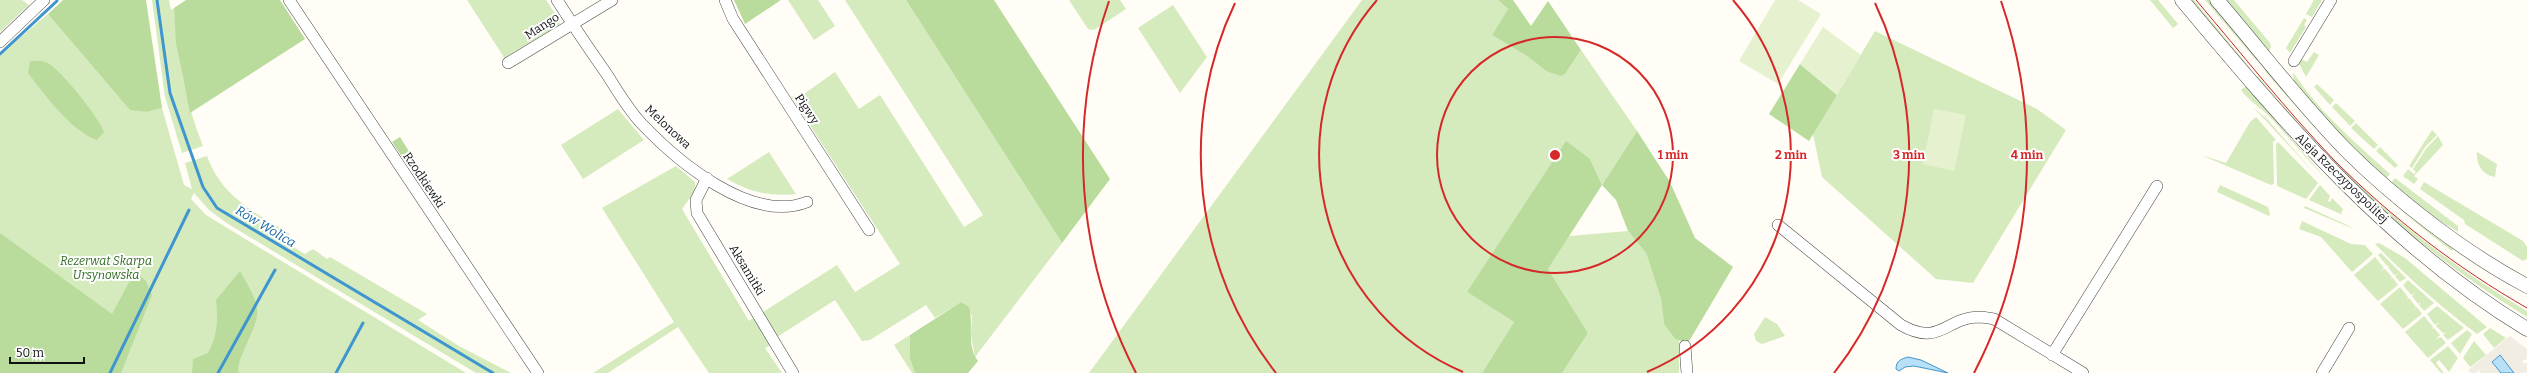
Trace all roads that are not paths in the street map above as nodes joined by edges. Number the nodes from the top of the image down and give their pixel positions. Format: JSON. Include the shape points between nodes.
{"nodes":[{"id":1,"x":44,"y":0,"type":"edge"},
{"id":2,"x":289,"y":0,"type":"edge"},
{"id":3,"x":557,"y":0,"type":"edge"},
{"id":4,"x":612,"y":0,"type":"edge"},
{"id":5,"x":725,"y":0,"type":"edge"},
{"id":6,"x":2182,"y":0,"type":"edge"},
{"id":7,"x":2217,"y":0,"type":"edge"},
{"id":8,"x":2331,"y":0,"type":"edge"},
{"id":9,"x":572,"y":22,"type":"junction"},
{"id":10,"x":0,"y":42,"type":"edge"},
{"id":11,"x":2294,"y":61,"type":"dead end"},
{"id":12,"x":508,"y":63,"type":"dead end"},
{"id":13,"x":707,"y":178,"type":"junction"},
{"id":14,"x":2157,"y":186,"type":"dead end"},
{"id":15,"x":807,"y":202,"type":"dead end"},
{"id":16,"x":1778,"y":225,"type":"dead end"},
{"id":17,"x":870,"y":230,"type":"dead end"},
{"id":18,"x":2527,"y":286,"type":"edge"},
{"id":19,"x":2349,"y":328,"type":"dead end"},
{"id":20,"x":2527,"y":329,"type":"edge"},
{"id":21,"x":1684,"y":346,"type":"dead end"},
{"id":22,"x":2052,"y":355,"type":"junction"},
{"id":23,"x":538,"y":373,"type":"edge"},
{"id":24,"x":793,"y":373,"type":"edge"},
{"id":25,"x":1687,"y":373,"type":"edge"},
{"id":26,"x":2083,"y":373,"type":"edge"},
{"id":27,"x":2322,"y":373,"type":"edge"}],
"edges":[{"from":1,"to":10,"type":"street"},
{"from":2,"to":23,"type":"street","name":"Rzodkiewki"},
{"from":3,"to":9,"type":"street","name":"Melonowa"},
{"from":4,"to":9,"type":"street","name":"Mango"},
{"from":5,"to":17,"type":"street","name":"Pigwy","via":[[733,19]]},
{"from":6,"to":20,"type":"street","name":"Aleja Rzeczypospolitej","via":[[2276,112],[2337,176],[2455,282]]},
{"from":7,"to":18,"type":"street","name":"Aleja Rzeczypospolitej","via":[[2323,125],[2369,172],[2404,202],[2474,254]]},
{"from":8,"to":11,"type":"street"},
{"from":9,"to":12,"type":"street","name":"Mango"},
{"from":9,"to":13,"type":"street","name":"Melonowa","via":[[641,123]]},
{"from":13,"to":15,"type":"street","name":"Melonowa","via":[[734,194],[759,204],[787,208]]},
{"from":13,"to":24,"type":"street","name":"Aksamitki","via":[[696,200],[697,213]]},
{"from":14,"to":22,"type":"street"},
{"from":16,"to":22,"type":"street","via":[[1911,331],[1928,335],[1945,330],[1958,322],[1978,317],[1994,319]]},
{"from":19,"to":27,"type":"street"},
{"from":21,"to":25,"type":"street"},
{"from":22,"to":26,"type":"street"}]}
